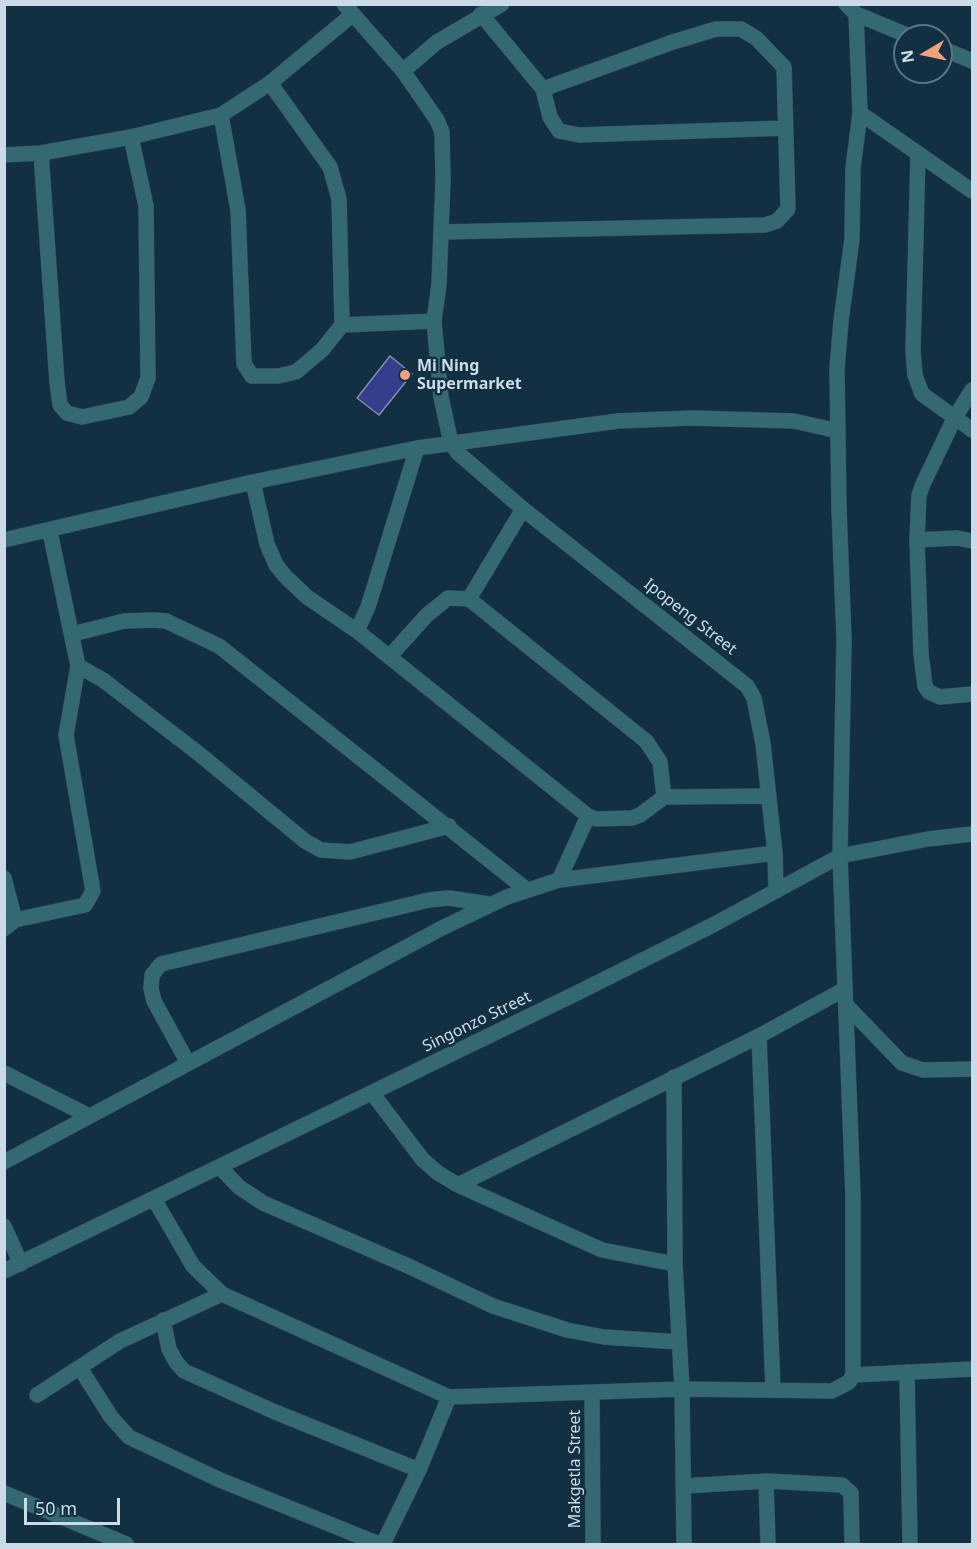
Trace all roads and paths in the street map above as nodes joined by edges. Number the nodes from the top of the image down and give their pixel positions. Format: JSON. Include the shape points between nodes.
{"nodes":[{"id":1,"x":502,"y":4,"type":"edge"},
{"id":2,"x":851,"y":9,"type":"edge"},
{"id":3,"x":348,"y":10,"type":"edge"},
{"id":4,"x":481,"y":14,"type":"junction"},
{"id":5,"x":893,"y":29,"type":"edge"},
{"id":6,"x":953,"y":53,"type":"edge"},
{"id":7,"x":972,"y":61,"type":"edge"},
{"id":8,"x":403,"y":71,"type":"junction"},
{"id":9,"x":270,"y":82,"type":"junction"},
{"id":10,"x":543,"y":89,"type":"junction"},
{"id":11,"x":860,"y":113,"type":"junction"},
{"id":12,"x":221,"y":115,"type":"junction"},
{"id":13,"x":786,"y":128,"type":"junction"},
{"id":14,"x":131,"y":137,"type":"junction"},
{"id":15,"x":41,"y":153,"type":"junction"},
{"id":16,"x":918,"y":154,"type":"junction"},
{"id":17,"x":4,"y":155,"type":"edge"},
{"id":18,"x":972,"y":191,"type":"edge"},
{"id":19,"x":441,"y":232,"type":"junction"},
{"id":20,"x":434,"y":321,"type":"junction"},
{"id":21,"x":342,"y":325,"type":"junction"},
{"id":22,"x":972,"y":390,"type":"edge"},
{"id":23,"x":954,"y":419,"type":"junction"},
{"id":24,"x":972,"y":430,"type":"edge"},
{"id":25,"x":838,"y":431,"type":"junction"},
{"id":26,"x":451,"y":443,"type":"junction"},
{"id":27,"x":417,"y":448,"type":"junction"},
{"id":28,"x":253,"y":482,"type":"junction"},
{"id":29,"x":523,"y":509,"type":"junction"},
{"id":30,"x":50,"y":532,"type":"junction"},
{"id":31,"x":4,"y":540,"type":"edge"},
{"id":32,"x":917,"y":540,"type":"junction"},
{"id":33,"x":972,"y":541,"type":"edge"},
{"id":34,"x":469,"y":599,"type":"junction"},
{"id":35,"x":357,"y":631,"type":"junction"},
{"id":36,"x":73,"y":634,"type":"junction"},
{"id":37,"x":388,"y":657,"type":"junction"},
{"id":38,"x":78,"y":666,"type":"junction"},
{"id":39,"x":972,"y":694,"type":"edge"},
{"id":40,"x":770,"y":796,"type":"junction"},
{"id":41,"x":664,"y":797,"type":"junction"},
{"id":42,"x":588,"y":816,"type":"junction"},
{"id":43,"x":449,"y":826,"type":"junction"},
{"id":44,"x":972,"y":834,"type":"edge"},
{"id":45,"x":775,"y":853,"type":"junction"},
{"id":46,"x":840,"y":856,"type":"junction"},
{"id":47,"x":4,"y":878,"type":"edge"},
{"id":48,"x":559,"y":880,"type":"junction"},
{"id":49,"x":527,"y":890,"type":"junction"},
{"id":50,"x":776,"y":891,"type":"junction"},
{"id":51,"x":489,"y":904,"type":"junction"},
{"id":52,"x":10,"y":924,"type":"edge"},
{"id":53,"x":846,"y":997,"type":"junction"},
{"id":54,"x":759,"y":1036,"type":"junction"},
{"id":55,"x":188,"y":1064,"type":"junction"},
{"id":56,"x":972,"y":1069,"type":"edge"},
{"id":57,"x":4,"y":1073,"type":"edge"},
{"id":58,"x":674,"y":1077,"type":"junction"},
{"id":59,"x":372,"y":1093,"type":"junction"},
{"id":60,"x":89,"y":1116,"type":"junction"},
{"id":61,"x":4,"y":1162,"type":"edge"},
{"id":62,"x":220,"y":1167,"type":"junction"},
{"id":63,"x":458,"y":1185,"type":"junction"},
{"id":64,"x":154,"y":1199,"type":"junction"},
{"id":65,"x":4,"y":1226,"type":"edge"},
{"id":66,"x":21,"y":1264,"type":"junction"},
{"id":67,"x":675,"y":1264,"type":"junction"},
{"id":68,"x":4,"y":1271,"type":"edge"},
{"id":69,"x":222,"y":1293,"type":"junction"},
{"id":70,"x":163,"y":1320,"type":"junction"},
{"id":71,"x":680,"y":1342,"type":"junction"},
{"id":72,"x":80,"y":1368,"type":"junction"},
{"id":73,"x":972,"y":1369,"type":"edge"},
{"id":74,"x":908,"y":1372,"type":"junction"},
{"id":75,"x":853,"y":1375,"type":"junction"},
{"id":76,"x":682,"y":1389,"type":"junction"},
{"id":77,"x":773,"y":1389,"type":"junction"},
{"id":78,"x":592,"y":1392,"type":"junction"},
{"id":79,"x":37,"y":1395,"type":"dead end"},
{"id":80,"x":449,"y":1396,"type":"junction"},
{"id":81,"x":419,"y":1470,"type":"junction"},
{"id":82,"x":766,"y":1481,"type":"junction"},
{"id":83,"x":684,"y":1486,"type":"junction"},
{"id":84,"x":4,"y":1493,"type":"edge"},
{"id":85,"x":126,"y":1545,"type":"edge"},
{"id":86,"x":378,"y":1545,"type":"edge"},
{"id":87,"x":383,"y":1545,"type":"edge"},
{"id":88,"x":593,"y":1545,"type":"edge"},
{"id":89,"x":684,"y":1545,"type":"edge"},
{"id":90,"x":768,"y":1545,"type":"edge"},
{"id":91,"x":852,"y":1545,"type":"edge"},
{"id":92,"x":910,"y":1545,"type":"edge"}],
"edges":[{"from":1,"to":4,"type":"street"},
{"from":2,"to":5,"type":"street"},
{"from":2,"to":11,"type":"street"},
{"from":3,"to":8,"type":"street"},
{"from":3,"to":9,"type":"street"},
{"from":4,"to":8,"type":"street","via":[[436,42]]},
{"from":4,"to":10,"type":"street"},
{"from":6,"to":7,"type":"street"},
{"from":8,"to":19,"type":"street","via":[[442,132]]},
{"from":9,"to":12,"type":"street"},
{"from":9,"to":21,"type":"street","via":[[319,148],[335,179],[339,199]]},
{"from":10,"to":13,"type":"street","via":[[553,124],[567,134]]},
{"from":10,"to":13,"type":"street","via":[[670,43],[735,27],[756,38],[784,67]]},
{"from":11,"to":16,"type":"street"},
{"from":11,"to":25,"type":"street","via":[[853,168],[852,239],[839,334]]},
{"from":12,"to":14,"type":"street"},
{"from":12,"to":21,"type":"street","via":[[238,210],[246,371],[262,378],[296,372],[322,350]]},
{"from":13,"to":19,"type":"street","via":[[788,209],[772,223]]},
{"from":14,"to":15,"type":"street"},
{"from":14,"to":15,"type":"street","via":[[146,206],[148,378],[141,397],[129,407],[82,417],[67,413],[60,405]]},
{"from":15,"to":17,"type":"street"},
{"from":16,"to":18,"type":"street"},
{"from":16,"to":23,"type":"street","via":[[915,375],[922,394]]},
{"from":19,"to":20,"type":"street"},
{"from":20,"to":21,"type":"street"},
{"from":20,"to":26,"type":"street","via":[[441,397]]},
{"from":22,"to":23,"type":"street"},
{"from":23,"to":24,"type":"street"},
{"from":23,"to":32,"type":"street","via":[[919,495]]},
{"from":25,"to":26,"type":"street","via":[[794,420],[692,418],[618,421]]},
{"from":25,"to":46,"type":"street","via":[[844,640]]},
{"from":26,"to":27,"type":"street"},
{"from":26,"to":29,"type":"street","name":"Ipopeng Street"},
{"from":27,"to":28,"type":"street"},
{"from":27,"to":35,"type":"street"},
{"from":28,"to":30,"type":"street"},
{"from":28,"to":35,"type":"street","via":[[267,544],[276,565],[307,597]]},
{"from":29,"to":34,"type":"street"},
{"from":29,"to":40,"type":"street","name":"Ipopeng Street","via":[[747,686],[759,719]]},
{"from":30,"to":31,"type":"street"},
{"from":30,"to":36,"type":"street"},
{"from":32,"to":33,"type":"street"},
{"from":32,"to":39,"type":"street","via":[[921,654],[926,686],[940,697]]},
{"from":34,"to":37,"type":"street","via":[[448,598]]},
{"from":34,"to":41,"type":"street","via":[[646,741],[660,762]]},
{"from":35,"to":37,"type":"street"},
{"from":36,"to":38,"type":"street"},
{"from":36,"to":43,"type":"street","via":[[124,621],[154,620],[166,621],[219,646]]},
{"from":37,"to":42,"type":"street"},
{"from":38,"to":43,"type":"street","via":[[103,680],[321,850],[369,849]]},
{"from":38,"to":52,"type":"street","via":[[66,735],[93,891],[85,904]]},
{"from":40,"to":41,"type":"street"},
{"from":40,"to":45,"type":"street","name":"Ipopeng Street"},
{"from":41,"to":42,"type":"street","via":[[632,818]]},
{"from":42,"to":48,"type":"street"},
{"from":43,"to":49,"type":"street"},
{"from":44,"to":46,"type":"street","name":"Singonzo Street","via":[[928,838]]},
{"from":45,"to":48,"type":"street"},
{"from":45,"to":50,"type":"street","name":"Ipopeng Street"},
{"from":46,"to":50,"type":"street","name":"Singonzo Street"},
{"from":46,"to":53,"type":"street"},
{"from":47,"to":52,"type":"street"},
{"from":48,"to":49,"type":"street"},
{"from":49,"to":51,"type":"street"},
{"from":50,"to":59,"type":"street","name":"Singonzo Street"},
{"from":51,"to":55,"type":"street"},
{"from":51,"to":55,"type":"street","via":[[449,898],[429,900],[161,964],[152,975],[154,1001]]},
{"from":53,"to":54,"type":"street"},
{"from":53,"to":56,"type":"street","via":[[902,1063],[923,1070]]},
{"from":53,"to":75,"type":"street","via":[[853,1196]]},
{"from":54,"to":58,"type":"street"},
{"from":54,"to":77,"type":"street"},
{"from":55,"to":60,"type":"street"},
{"from":57,"to":60,"type":"street"},
{"from":58,"to":63,"type":"street"},
{"from":58,"to":67,"type":"street"},
{"from":59,"to":62,"type":"street","name":"Singonzo Street"},
{"from":59,"to":63,"type":"street","via":[[423,1160]]},
{"from":60,"to":61,"type":"street"},
{"from":62,"to":64,"type":"street","name":"Singonzo Street"},
{"from":62,"to":71,"type":"street","via":[[263,1203],[493,1306],[567,1330],[604,1337]]},
{"from":63,"to":67,"type":"street","via":[[602,1250]]},
{"from":64,"to":66,"type":"street","name":"Singonzo Street"},
{"from":64,"to":69,"type":"street","via":[[193,1266]]},
{"from":65,"to":66,"type":"street"},
{"from":66,"to":68,"type":"street","name":"Singonzo Street"},
{"from":67,"to":71,"type":"street"},
{"from":69,"to":70,"type":"street"},
{"from":69,"to":80,"type":"street"},
{"from":70,"to":72,"type":"street","via":[[120,1341]]},
{"from":70,"to":81,"type":"street","via":[[169,1349],[184,1371]]},
{"from":71,"to":76,"type":"street"},
{"from":72,"to":79,"type":"street"},
{"from":72,"to":86,"type":"street","via":[[111,1417],[129,1437],[220,1480]]},
{"from":73,"to":74,"type":"street"},
{"from":74,"to":75,"type":"street"},
{"from":74,"to":92,"type":"street"},
{"from":75,"to":77,"type":"street","via":[[845,1386],[832,1391]]},
{"from":76,"to":77,"type":"street"},
{"from":76,"to":78,"type":"street"},
{"from":76,"to":83,"type":"street"},
{"from":78,"to":80,"type":"street"},
{"from":78,"to":88,"type":"street","name":"Makgetla Street"},
{"from":80,"to":81,"type":"street"},
{"from":81,"to":87,"type":"street"},
{"from":82,"to":83,"type":"street"},
{"from":82,"to":90,"type":"street"},
{"from":82,"to":91,"type":"street","via":[[832,1483],[849,1489]]},
{"from":83,"to":89,"type":"street"},
{"from":84,"to":85,"type":"street"}]}
